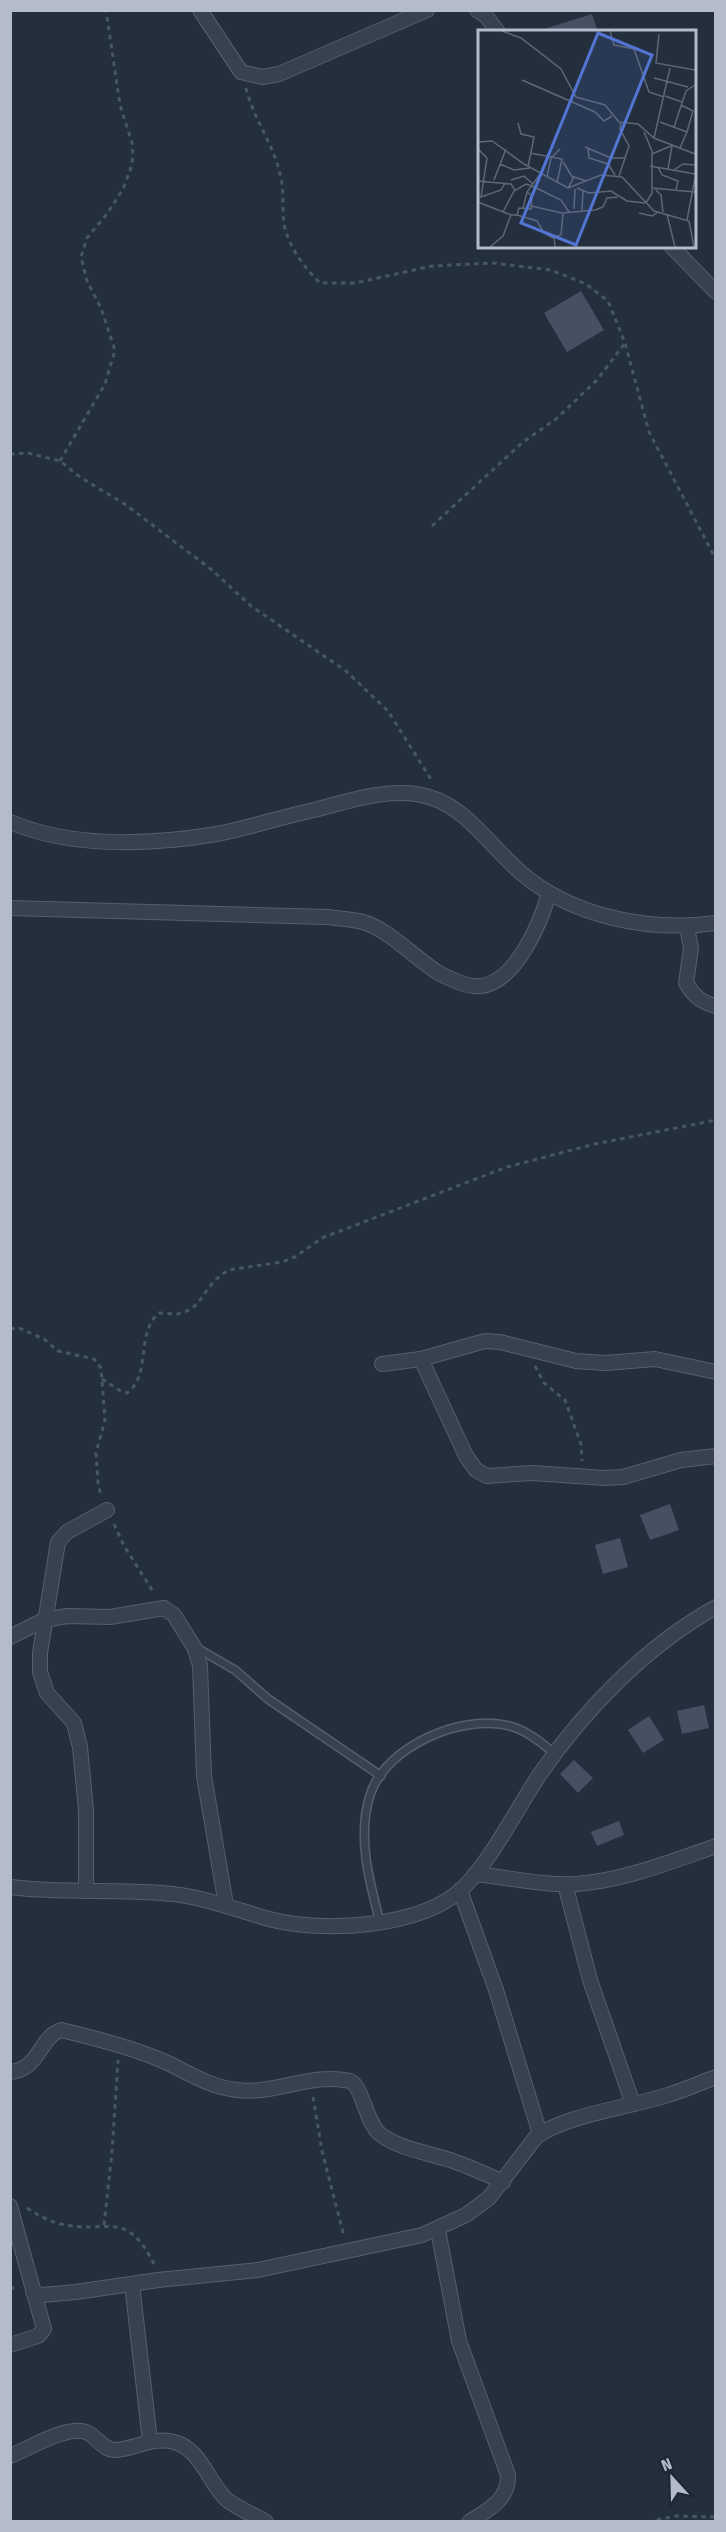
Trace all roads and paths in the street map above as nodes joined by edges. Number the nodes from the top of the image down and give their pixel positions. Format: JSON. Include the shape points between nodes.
{"nodes":[{"id":1,"x":106,"y":10,"type":"edge"},
{"id":2,"x":200,"y":10,"type":"edge"},
{"id":3,"x":427,"y":10,"type":"edge"},
{"id":4,"x":477,"y":10,"type":"edge"},
{"id":5,"x":496,"y":30,"type":"edge"},
{"id":6,"x":242,"y":72,"type":"junction"},
{"id":7,"x":673,"y":248,"type":"edge"},
{"id":8,"x":716,"y":292,"type":"edge"},
{"id":9,"x":625,"y":343,"type":"junction"},
{"id":10,"x":10,"y":454,"type":"edge"},
{"id":11,"x":60,"y":461,"type":"junction"},
{"id":12,"x":432,"y":526,"type":"dead end"},
{"id":13,"x":716,"y":562,"type":"edge"},
{"id":14,"x":443,"y":801,"type":"junction"},
{"id":15,"x":10,"y":822,"type":"edge"},
{"id":16,"x":549,"y":893,"type":"junction"},
{"id":17,"x":10,"y":908,"type":"edge"},
{"id":18,"x":716,"y":923,"type":"edge"},
{"id":19,"x":687,"y":927,"type":"junction"},
{"id":20,"x":716,"y":1006,"type":"edge"},
{"id":21,"x":716,"y":1120,"type":"edge"},
{"id":22,"x":10,"y":1329,"type":"edge"},
{"id":23,"x":529,"y":1350,"type":"junction"},
{"id":24,"x":421,"y":1359,"type":"junction"},
{"id":25,"x":382,"y":1364,"type":"dead end"},
{"id":26,"x":716,"y":1372,"type":"edge"},
{"id":27,"x":102,"y":1379,"type":"junction"},
{"id":28,"x":716,"y":1456,"type":"edge"},
{"id":29,"x":579,"y":1478,"type":"junction"},
{"id":30,"x":107,"y":1510,"type":"junction"},
{"id":31,"x":716,"y":1607,"type":"edge"},
{"id":32,"x":160,"y":1608,"type":"junction"},
{"id":33,"x":44,"y":1620,"type":"junction"},
{"id":34,"x":10,"y":1637,"type":"edge"},
{"id":35,"x":195,"y":1647,"type":"junction"},
{"id":36,"x":555,"y":1754,"type":"junction"},
{"id":37,"x":381,"y":1776,"type":"junction"},
{"id":38,"x":716,"y":1846,"type":"edge"},
{"id":39,"x":475,"y":1874,"type":"junction"},
{"id":40,"x":565,"y":1884,"type":"junction"},
{"id":41,"x":10,"y":1887,"type":"edge"},
{"id":42,"x":460,"y":1890,"type":"junction"},
{"id":43,"x":86,"y":1891,"type":"junction"},
{"id":44,"x":226,"y":1905,"type":"junction"},
{"id":45,"x":380,"y":1922,"type":"junction"},
{"id":46,"x":118,"y":2046,"type":"junction"},
{"id":47,"x":10,"y":2072,"type":"edge"},
{"id":48,"x":716,"y":2077,"type":"edge"},
{"id":49,"x":310,"y":2081,"type":"junction"},
{"id":50,"x":633,"y":2104,"type":"junction"},
{"id":51,"x":540,"y":2134,"type":"junction"},
{"id":52,"x":503,"y":2182,"type":"junction"},
{"id":53,"x":15,"y":2205,"type":"edge"},
{"id":54,"x":104,"y":2225,"type":"junction"},
{"id":55,"x":438,"y":2230,"type":"junction"},
{"id":56,"x":348,"y":2253,"type":"junction"},
{"id":57,"x":159,"y":2280,"type":"junction"},
{"id":58,"x":132,"y":2284,"type":"junction"},
{"id":59,"x":33,"y":2292,"type":"junction"},
{"id":60,"x":10,"y":2345,"type":"edge"},
{"id":61,"x":150,"y":2441,"type":"junction"},
{"id":62,"x":10,"y":2456,"type":"edge"},
{"id":63,"x":716,"y":2517,"type":"edge"},
{"id":64,"x":266,"y":2522,"type":"edge"},
{"id":65,"x":469,"y":2522,"type":"edge"},
{"id":66,"x":648,"y":2522,"type":"edge"}],
"edges":[{"from":1,"to":11,"type":"path","via":[[120,105],[133,146],[132,165],[123,189],[87,238],[81,257],[115,350],[105,384]]},
{"from":2,"to":6,"type":"street"},
{"from":3,"to":6,"type":"street","via":[[279,74]]},
{"from":4,"to":5,"type":"street"},
{"from":6,"to":9,"type":"path","via":[[250,105],[262,124],[281,174],[285,230],[303,267],[320,283],[355,283],[432,266],[493,263],[551,270],[586,284],[608,301]]},
{"from":7,"to":8,"type":"street"},
{"from":9,"to":12,"type":"path","via":[[597,380],[556,419],[523,442]]},
{"from":9,"to":13,"type":"path","via":[[649,432]]},
{"from":10,"to":11,"type":"path","via":[[28,453]]},
{"from":11,"to":14,"type":"path","via":[[212,570],[251,606],[346,671],[388,711]]},
{"from":14,"to":15,"type":"street","via":[[414,793],[391,793],[217,834],[122,843],[47,834]]},
{"from":14,"to":16,"type":"street","via":[[520,872]]},
{"from":16,"to":17,"type":"street","via":[[542,917],[518,962],[503,976],[482,986],[439,973],[368,924],[328,917]]},
{"from":16,"to":19,"type":"street","via":[[614,917]]},
{"from":18,"to":19,"type":"street"},
{"from":19,"to":20,"type":"street","via":[[691,948],[686,983],[694,996]]},
{"from":21,"to":27,"type":"path","via":[[507,1167],[322,1238],[282,1262],[228,1270],[196,1305],[177,1314],[159,1313],[153,1318],[139,1375],[131,1390],[122,1392]]},
{"from":22,"to":27,"type":"path","via":[[19,1328],[44,1339],[58,1351],[94,1359],[101,1368]]},
{"from":23,"to":24,"type":"street","via":[[485,1341]]},
{"from":23,"to":26,"type":"street","via":[[586,1362],[669,1361]]},
{"from":23,"to":29,"type":"path","via":[[544,1383],[566,1400],[581,1444]]},
{"from":24,"to":25,"type":"street"},
{"from":24,"to":29,"type":"street","via":[[466,1456],[480,1474],[532,1473]]},
{"from":27,"to":30,"type":"path","via":[[105,1420],[96,1453],[99,1490]]},
{"from":28,"to":29,"type":"street","via":[[681,1460],[623,1478]]},
{"from":30,"to":32,"type":"path"},
{"from":30,"to":33,"type":"street","via":[[67,1532],[58,1542]]},
{"from":31,"to":36,"type":"street","via":[[645,1657]]},
{"from":32,"to":33,"type":"street","via":[[110,1617]]},
{"from":32,"to":35,"type":"street","via":[[174,1615]]},
{"from":33,"to":34,"type":"street"},
{"from":33,"to":43,"type":"street","via":[[42,1683],[74,1723],[80,1747],[86,1810]]},
{"from":35,"to":37,"type":"lane","via":[[235,1670],[268,1699]]},
{"from":35,"to":44,"type":"street","via":[[200,1665],[204,1776]]},
{"from":36,"to":37,"type":"lane","via":[[513,1727],[488,1723],[457,1727],[417,1742]]},
{"from":36,"to":39,"type":"street"},
{"from":37,"to":45,"type":"lane","via":[[364,1816],[369,1882]]},
{"from":38,"to":40,"type":"street","via":[[638,1873]]},
{"from":39,"to":40,"type":"street"},
{"from":39,"to":42,"type":"street"},
{"from":40,"to":50,"type":"street","via":[[590,1980]]},
{"from":41,"to":43,"type":"street"},
{"from":42,"to":45,"type":"street","via":[[430,1908]]},
{"from":42,"to":51,"type":"street","via":[[496,1990]]},
{"from":43,"to":44,"type":"street","via":[[174,1894]]},
{"from":44,"to":45,"type":"street","via":[[270,1919],[315,1926]]},
{"from":46,"to":47,"type":"street","via":[[61,2030],[54,2033],[32,2064]]},
{"from":46,"to":49,"type":"street","via":[[224,2088],[253,2090]]},
{"from":46,"to":54,"type":"path"},
{"from":48,"to":50,"type":"street"},
{"from":49,"to":52,"type":"street","via":[[352,2082],[368,2118],[382,2136]]},
{"from":49,"to":56,"type":"path","via":[[322,2151]]},
{"from":50,"to":51,"type":"street"},
{"from":51,"to":52,"type":"street"},
{"from":52,"to":55,"type":"street","via":[[466,2215]]},
{"from":53,"to":54,"type":"path","via":[[61,2224]]},
{"from":53,"to":59,"type":"street"},
{"from":54,"to":57,"type":"path","via":[[125,2228],[138,2239]]},
{"from":55,"to":56,"type":"street"},
{"from":55,"to":65,"type":"street","via":[[459,2341],[508,2475],[509,2485],[502,2498]]},
{"from":56,"to":57,"type":"street","via":[[258,2270]]},
{"from":57,"to":58,"type":"street"},
{"from":58,"to":59,"type":"street","via":[[42,2295]]},
{"from":58,"to":61,"type":"street"},
{"from":59,"to":60,"type":"street","via":[[43,2332]]},
{"from":61,"to":62,"type":"street","via":[[115,2450],[103,2446],[88,2433],[72,2431]]},
{"from":61,"to":64,"type":"street","via":[[182,2445],[202,2463],[225,2498]]},
{"from":63,"to":66,"type":"path","via":[[675,2516]]}]}
